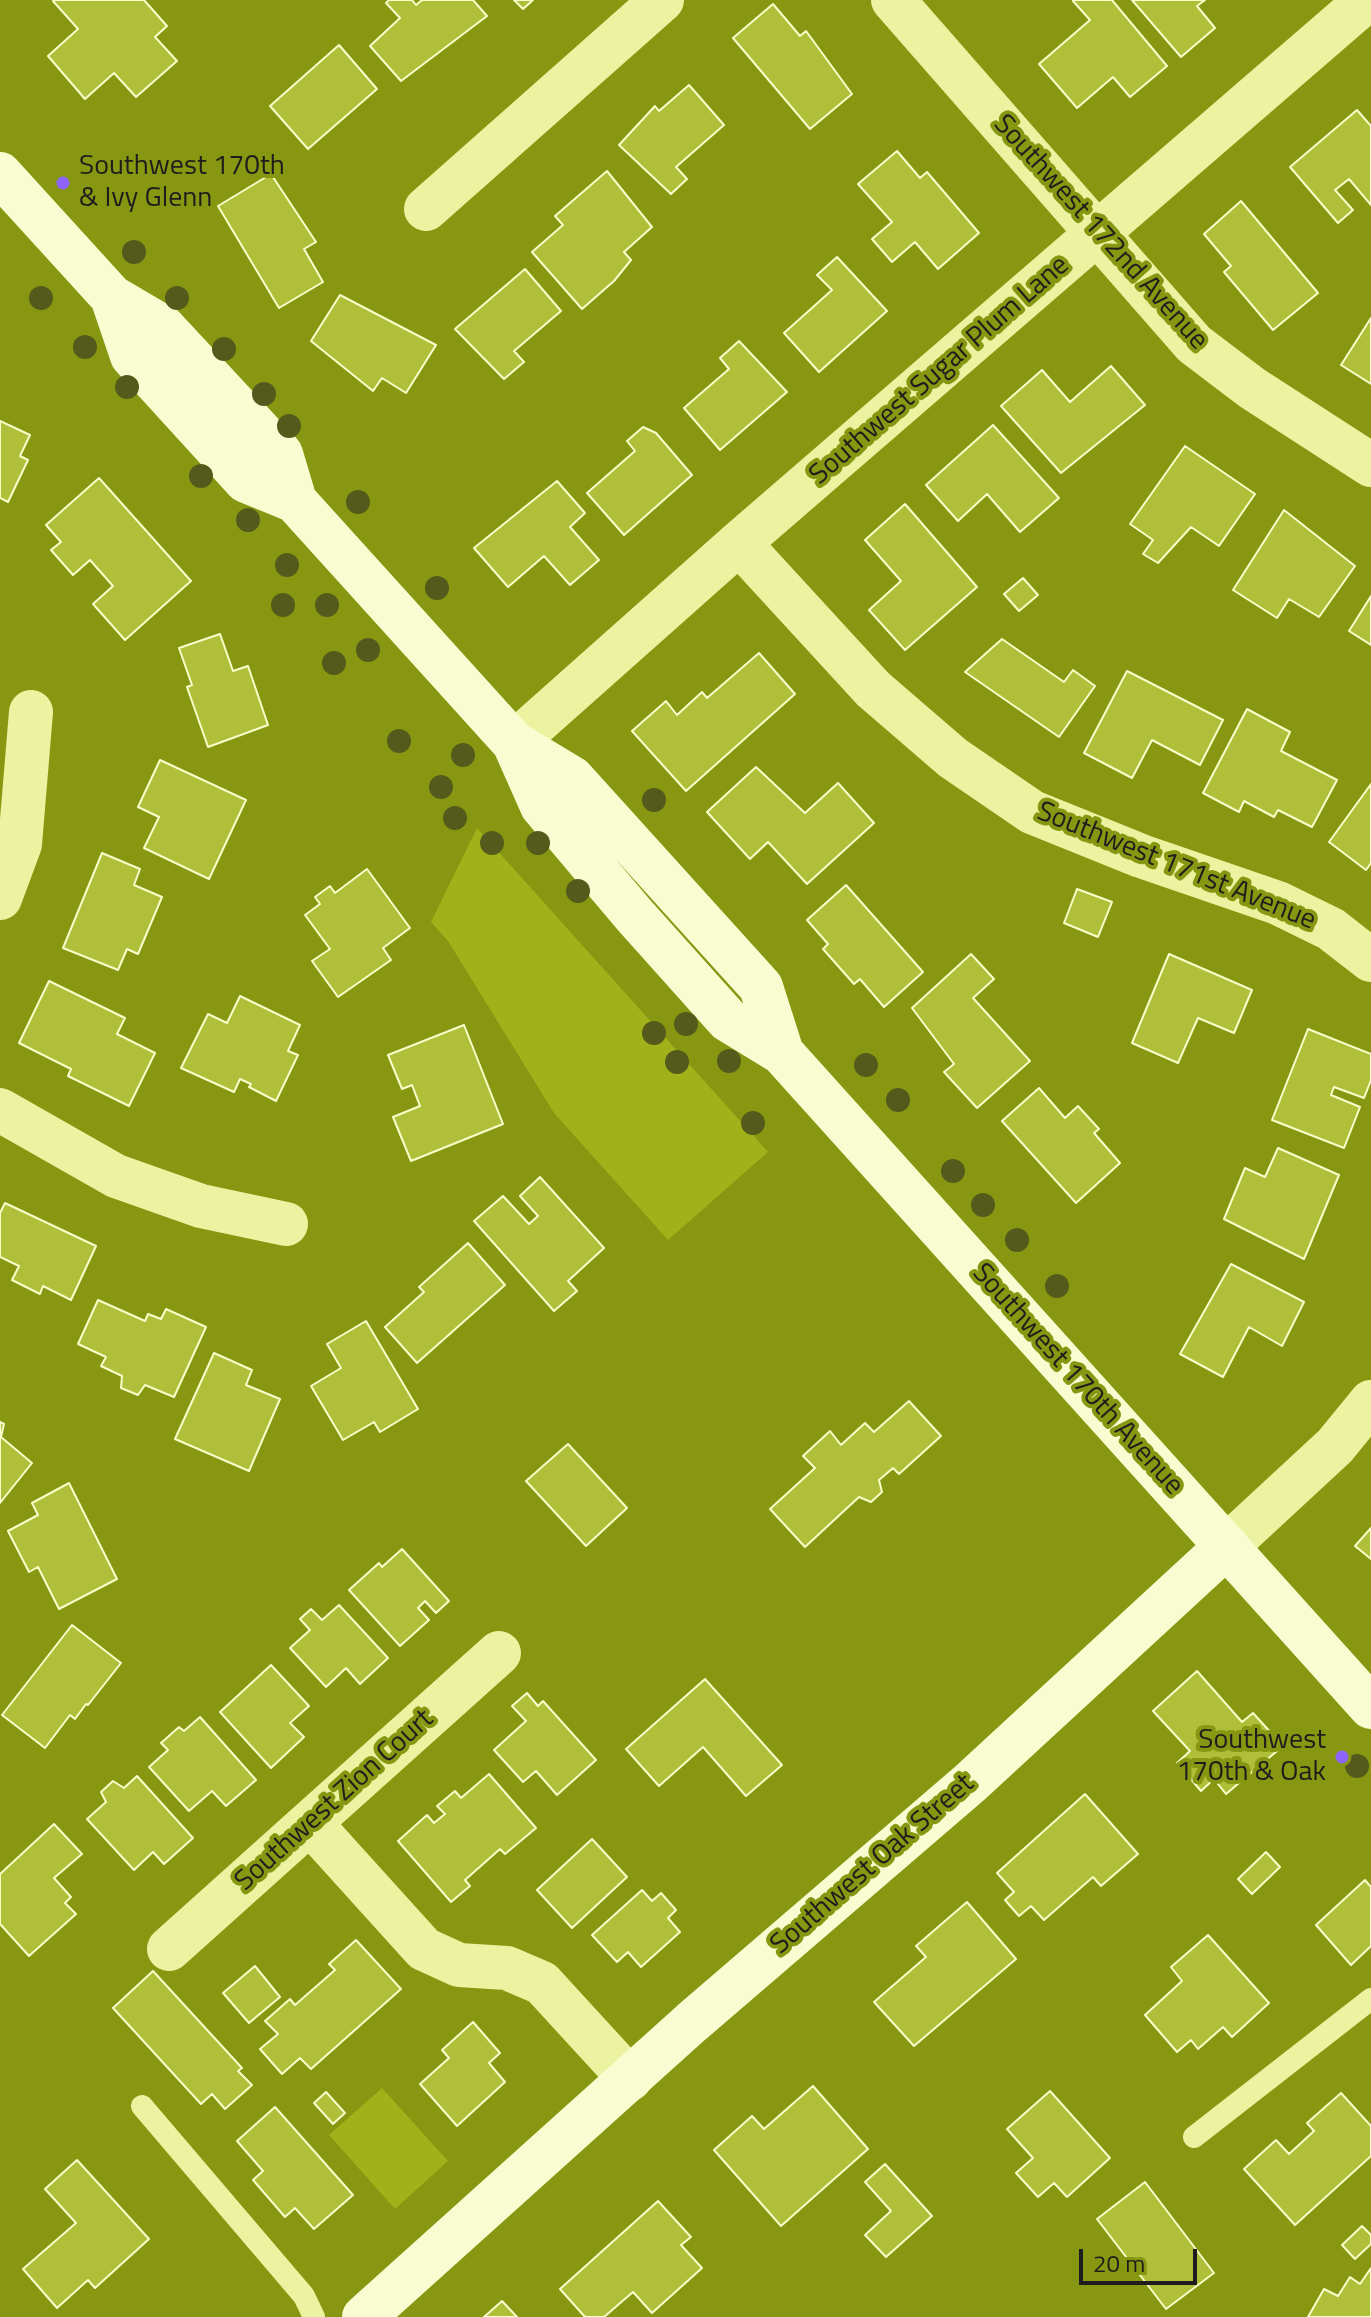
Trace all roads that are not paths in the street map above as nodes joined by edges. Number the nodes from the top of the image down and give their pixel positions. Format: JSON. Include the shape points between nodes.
{"nodes":[{"id":1,"x":662,"y":0,"type":"edge"},
{"id":2,"x":893,"y":0,"type":"edge"},
{"id":3,"x":1367,"y":0,"type":"edge"},
{"id":4,"x":0,"y":174,"type":"edge"},
{"id":5,"x":426,"y":209,"type":"dead end"},
{"id":6,"x":1098,"y":235,"type":"junction"},
{"id":7,"x":1371,"y":465,"type":"edge"},
{"id":8,"x":739,"y":543,"type":"junction"},
{"id":9,"x":31,"y":712,"type":"dead end"},
{"id":10,"x":514,"y":743,"type":"junction"},
{"id":11,"x":0,"y":898,"type":"edge"},
{"id":12,"x":1371,"y":960,"type":"edge"},
{"id":13,"x":0,"y":1110,"type":"edge"},
{"id":14,"x":286,"y":1224,"type":"dead end"},
{"id":15,"x":1371,"y":1402,"type":"edge"},
{"id":16,"x":1227,"y":1546,"type":"junction"},
{"id":17,"x":499,"y":1653,"type":"dead end"},
{"id":18,"x":1371,"y":1707,"type":"edge"},
{"id":19,"x":311,"y":1824,"type":"junction"},
{"id":20,"x":169,"y":1949,"type":"dead end"},
{"id":21,"x":1371,"y":1999,"type":"edge"},
{"id":22,"x":630,"y":2079,"type":"junction"},
{"id":23,"x":142,"y":2106,"type":"dead end"},
{"id":24,"x":1194,"y":2137,"type":"dead end"},
{"id":25,"x":314,"y":2317,"type":"edge"},
{"id":26,"x":364,"y":2317,"type":"edge"}],
"edges":[{"from":1,"to":5,"type":"street"},
{"from":2,"to":6,"type":"street","name":"Southwest 172nd Avenue"},
{"from":3,"to":6,"type":"street","name":"Southwest Sugar Plum Lane"},
{"from":4,"to":10,"type":"main road","name":"Southwest 170th Avenue","via":[[112,297],[163,327],[281,454],[295,501]]},
{"from":6,"to":7,"type":"street","name":"Southwest 172nd Avenue","via":[[1194,344]]},
{"from":6,"to":8,"type":"street","name":"Southwest Sugar Plum Lane"},
{"from":8,"to":10,"type":"street","name":"Southwest Sugar Plum Lane"},
{"from":8,"to":12,"type":"street","name":"Southwest 171st Avenue","via":[[873,689],[953,758],[1032,812],[1278,903],[1331,929]]},
{"from":9,"to":11,"type":"street","via":[[20,844]]},
{"from":10,"to":16,"type":"main road","name":"Southwest 170th Avenue","via":[[572,778],[761,987],[782,1053]]},
{"from":13,"to":14,"type":"street","via":[[116,1176],[201,1206]]},
{"from":15,"to":16,"type":"street","name":"Southwest Oak Street","via":[[1335,1446]]},
{"from":16,"to":18,"type":"main road","name":"Southwest 170th Avenue"},
{"from":16,"to":22,"type":"main road","name":"Southwest Oak Street","via":[[970,1783]]},
{"from":17,"to":19,"type":"street","name":"Southwest Zion Court"},
{"from":19,"to":20,"type":"street","name":"Southwest Zion Court"},
{"from":19,"to":22,"type":"street","via":[[424,1949],[459,1965],[507,1968],[542,1983]]},
{"from":21,"to":24,"type":"lane"},
{"from":22,"to":26,"type":"main road","name":"Southwest Oak Street"},
{"from":23,"to":25,"type":"lane","via":[[304,2296]]}]}
